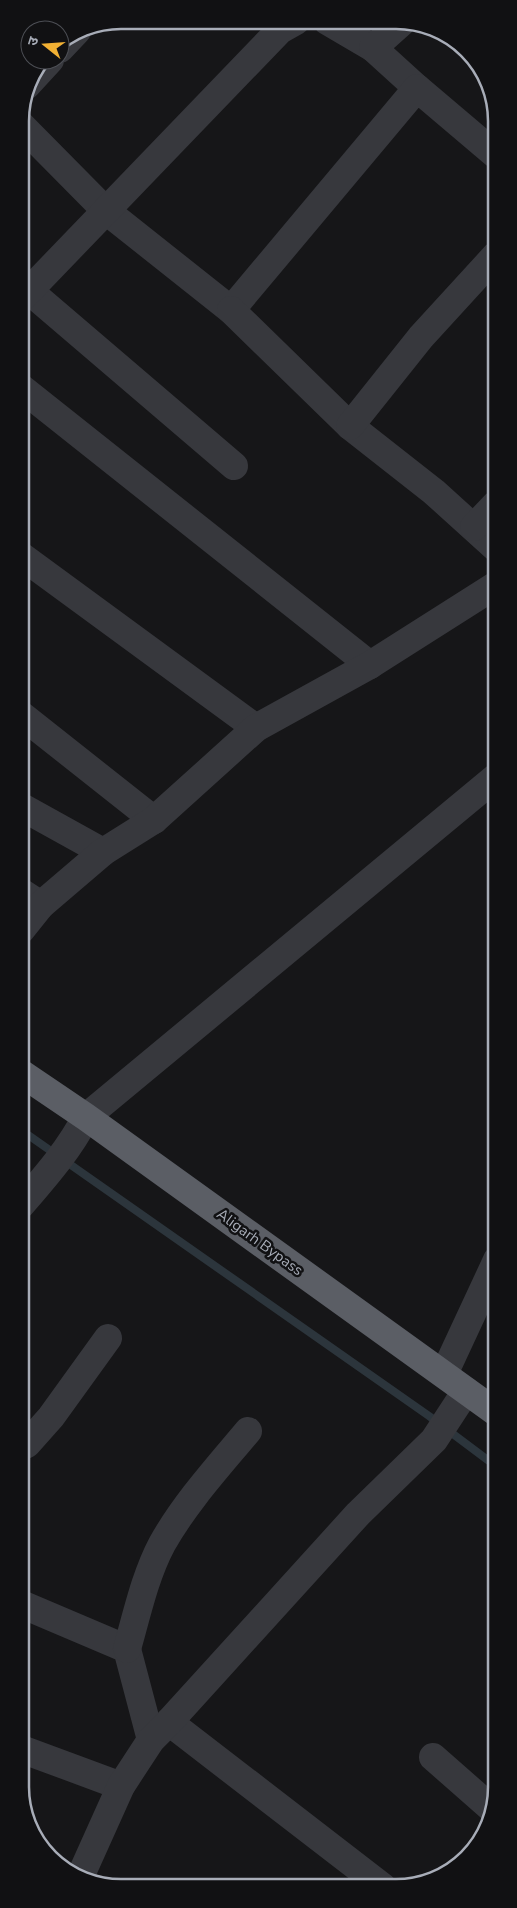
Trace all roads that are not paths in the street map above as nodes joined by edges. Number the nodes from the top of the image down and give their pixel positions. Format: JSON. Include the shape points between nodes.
{"nodes":[{"id":1,"x":282,"y":29,"type":"edge"},
{"id":2,"x":341,"y":29,"type":"edge"},
{"id":3,"x":394,"y":29,"type":"edge"},
{"id":4,"x":373,"y":48,"type":"junction"},
{"id":5,"x":417,"y":88,"type":"junction"},
{"id":6,"x":29,"y":133,"type":"edge"},
{"id":7,"x":488,"y":148,"type":"edge"},
{"id":8,"x":105,"y":210,"type":"junction"},
{"id":9,"x":488,"y":264,"type":"edge"},
{"id":10,"x":29,"y":285,"type":"edge"},
{"id":11,"x":29,"y":296,"type":"edge"},
{"id":12,"x":230,"y":310,"type":"junction"},
{"id":13,"x":29,"y":394,"type":"edge"},
{"id":14,"x":350,"y":426,"type":"junction"},
{"id":15,"x":234,"y":466,"type":"dead end"},
{"id":16,"x":488,"y":512,"type":"edge"},
{"id":17,"x":474,"y":527,"type":"junction"},
{"id":18,"x":488,"y":540,"type":"edge"},
{"id":19,"x":29,"y":562,"type":"edge"},
{"id":20,"x":488,"y":590,"type":"edge"},
{"id":21,"x":370,"y":665,"type":"junction"},
{"id":22,"x":29,"y":721,"type":"edge"},
{"id":23,"x":256,"y":728,"type":"junction"},
{"id":24,"x":488,"y":784,"type":"edge"},
{"id":25,"x":29,"y":811,"type":"edge"},
{"id":26,"x":154,"y":820,"type":"junction"},
{"id":27,"x":103,"y":852,"type":"junction"},
{"id":28,"x":31,"y":898,"type":"edge"},
{"id":29,"x":29,"y":1080,"type":"edge"},
{"id":30,"x":81,"y":1126,"type":"junction"},
{"id":31,"x":29,"y":1196,"type":"edge"},
{"id":32,"x":488,"y":1279,"type":"edge"},
{"id":33,"x":108,"y":1338,"type":"dead end"},
{"id":34,"x":444,"y":1374,"type":"junction"},
{"id":35,"x":461,"y":1399,"type":"junction"},
{"id":36,"x":488,"y":1410,"type":"edge"},
{"id":37,"x":248,"y":1431,"type":"dead end"},
{"id":38,"x":29,"y":1442,"type":"edge"},
{"id":39,"x":29,"y":1607,"type":"edge"},
{"id":40,"x":127,"y":1649,"type":"junction"},
{"id":41,"x":160,"y":1731,"type":"junction"},
{"id":42,"x":29,"y":1752,"type":"edge"},
{"id":43,"x":433,"y":1757,"type":"dead end"},
{"id":44,"x":121,"y":1786,"type":"junction"},
{"id":45,"x":486,"y":1804,"type":"edge"},
{"id":46,"x":83,"y":1871,"type":"edge"},
{"id":47,"x":372,"y":1879,"type":"edge"}],
"edges":[{"from":1,"to":8,"type":"street"},
{"from":2,"to":4,"type":"street"},
{"from":3,"to":4,"type":"street"},
{"from":4,"to":5,"type":"street"},
{"from":5,"to":7,"type":"street"},
{"from":5,"to":12,"type":"street"},
{"from":6,"to":8,"type":"street"},
{"from":8,"to":10,"type":"street"},
{"from":8,"to":12,"type":"street"},
{"from":9,"to":14,"type":"street","via":[[421,337]]},
{"from":11,"to":15,"type":"street"},
{"from":12,"to":14,"type":"street"},
{"from":13,"to":21,"type":"street"},
{"from":14,"to":17,"type":"street"},
{"from":16,"to":17,"type":"street"},
{"from":17,"to":18,"type":"street"},
{"from":19,"to":23,"type":"street"},
{"from":20,"to":21,"type":"street"},
{"from":21,"to":23,"type":"street"},
{"from":22,"to":26,"type":"street"},
{"from":23,"to":26,"type":"street"},
{"from":24,"to":30,"type":"street"},
{"from":25,"to":27,"type":"street"},
{"from":26,"to":27,"type":"street"},
{"from":27,"to":28,"type":"street"},
{"from":29,"to":30,"type":"highway","name":"Aligarh Bypass"},
{"from":30,"to":31,"type":"street"},
{"from":30,"to":34,"type":"highway","name":"Aligarh Bypass"},
{"from":32,"to":34,"type":"street"},
{"from":33,"to":38,"type":"street","via":[[51,1417]]},
{"from":34,"to":35,"type":"highway","name":"Aligarh Bypass"},
{"from":35,"to":36,"type":"highway","name":"Aligarh Bypass"},
{"from":35,"to":41,"type":"street","via":[[434,1440],[358,1514]]},
{"from":37,"to":40,"type":"street","via":[[195,1494],[162,1544],[148,1578]]},
{"from":39,"to":40,"type":"street"},
{"from":40,"to":41,"type":"street"},
{"from":41,"to":44,"type":"street"},
{"from":41,"to":47,"type":"street"},
{"from":42,"to":44,"type":"street"},
{"from":43,"to":45,"type":"street"},
{"from":44,"to":46,"type":"street"}]}
